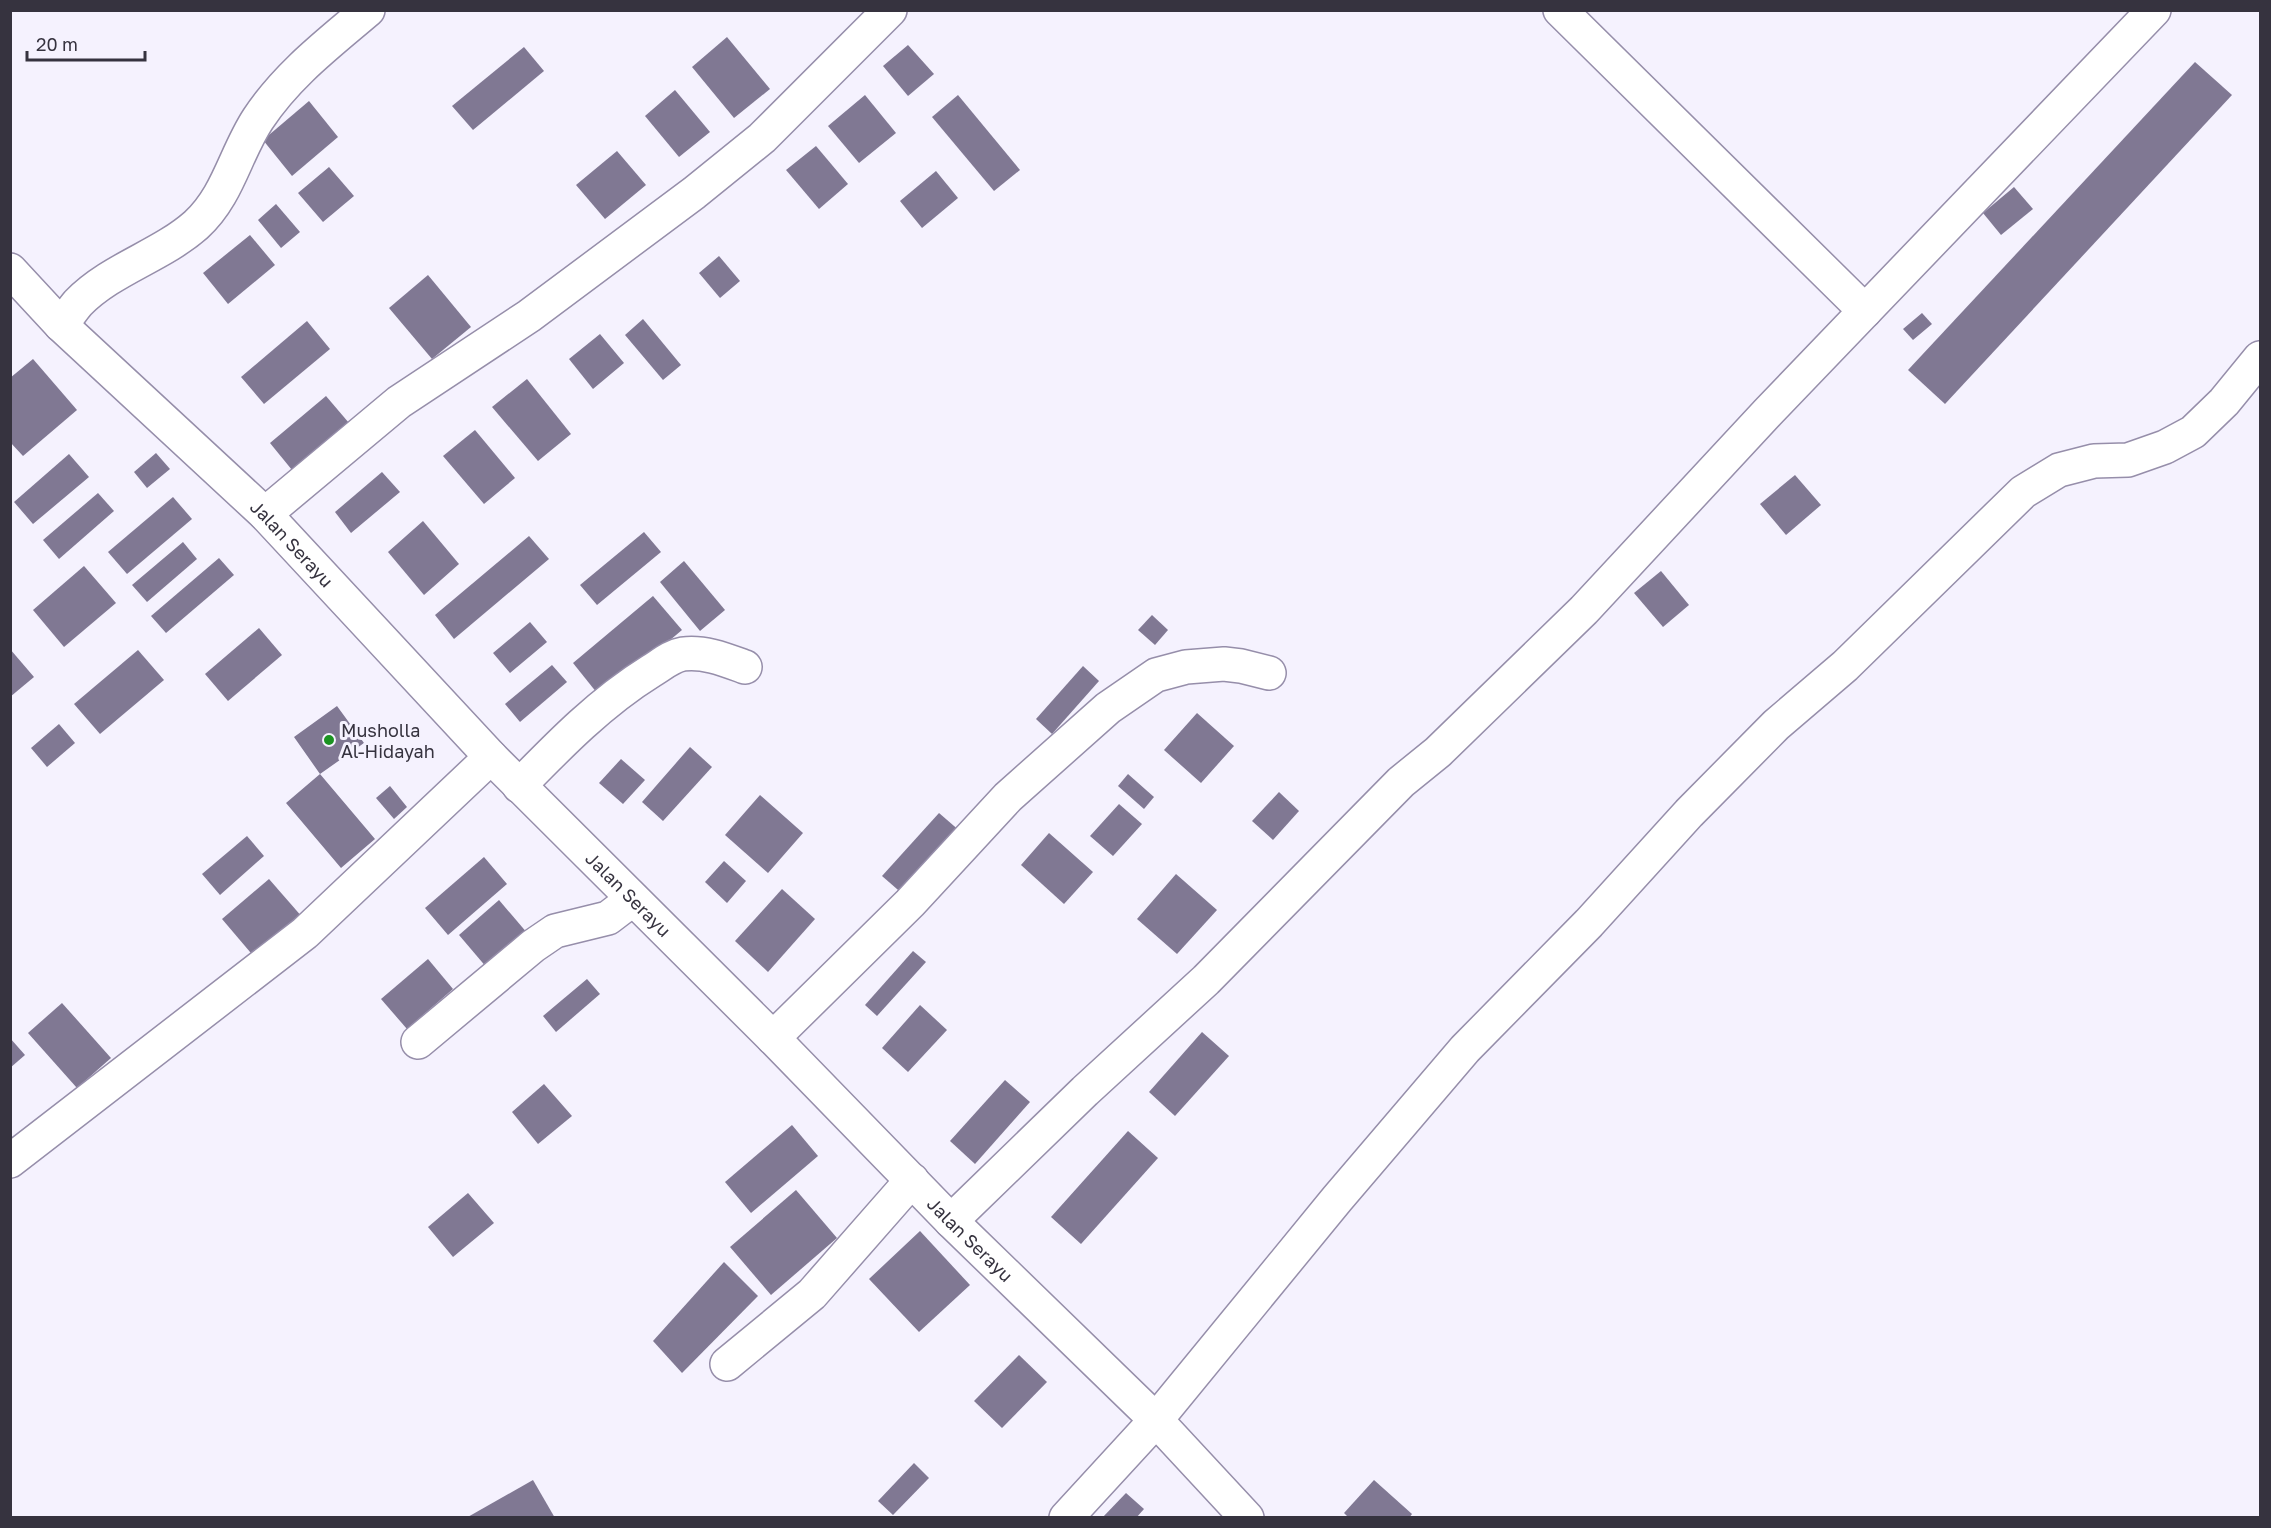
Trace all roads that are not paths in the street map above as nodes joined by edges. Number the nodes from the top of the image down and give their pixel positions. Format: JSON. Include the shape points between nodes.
{"nodes":[{"id":1,"x":368,"y":10,"type":"edge"},
{"id":2,"x":890,"y":10,"type":"edge"},
{"id":3,"x":1560,"y":10,"type":"edge"},
{"id":4,"x":2154,"y":10,"type":"edge"},
{"id":5,"x":10,"y":270,"type":"edge"},
{"id":6,"x":1865,"y":311,"type":"junction"},
{"id":7,"x":62,"y":325,"type":"junction"},
{"id":8,"x":2260,"y":358,"type":"edge"},
{"id":9,"x":265,"y":514,"type":"junction"},
{"id":10,"x":745,"y":667,"type":"dead end"},
{"id":11,"x":1269,"y":674,"type":"dead end"},
{"id":12,"x":491,"y":757,"type":"junction"},
{"id":13,"x":519,"y":786,"type":"junction"},
{"id":14,"x":633,"y":899,"type":"junction"},
{"id":15,"x":773,"y":1038,"type":"junction"},
{"id":16,"x":418,"y":1042,"type":"dead end"},
{"id":17,"x":10,"y":1161,"type":"edge"},
{"id":18,"x":912,"y":1179,"type":"junction"},
{"id":19,"x":951,"y":1221,"type":"junction"},
{"id":20,"x":727,"y":1364,"type":"dead end"},
{"id":21,"x":1156,"y":1420,"type":"junction"},
{"id":22,"x":1066,"y":1518,"type":"edge"},
{"id":23,"x":1247,"y":1518,"type":"edge"}],
"edges":[{"from":1,"to":7,"type":"street","via":[[279,89],[256,121],[216,204],[162,248],[79,303]]},
{"from":2,"to":9,"type":"street","via":[[762,138],[694,193],[529,316],[399,402]]},
{"from":3,"to":6,"type":"street"},
{"from":4,"to":6,"type":"street"},
{"from":5,"to":7,"type":"street","name":"Jalan Serayu"},
{"from":6,"to":19,"type":"street","via":[[1584,610],[1438,752],[1401,782],[1206,980],[1084,1091]]},
{"from":7,"to":9,"type":"street","name":"Jalan Serayu"},
{"from":8,"to":21,"type":"street","via":[[2193,432],[2128,460],[2094,461],[2059,470],[2023,492],[1845,666],[1776,725],[1465,1049]]},
{"from":9,"to":12,"type":"street","name":"Jalan Serayu"},
{"from":10,"to":13,"type":"street","via":[[713,656],[675,656],[627,686],[564,739]]},
{"from":11,"to":15,"type":"street","via":[[1224,664],[1186,667],[1156,675],[1108,708],[1008,797],[910,903]]},
{"from":12,"to":13,"type":"street","name":"Jalan Serayu"},
{"from":12,"to":17,"type":"street","via":[[305,933]]},
{"from":13,"to":14,"type":"street","name":"Jalan Serayu"},
{"from":14,"to":15,"type":"street","name":"Jalan Serayu"},
{"from":14,"to":16,"type":"street","via":[[608,918],[555,931]]},
{"from":15,"to":18,"type":"street","name":"Jalan Serayu"},
{"from":18,"to":19,"type":"street","name":"Jalan Serayu"},
{"from":18,"to":20,"type":"street","via":[[812,1294]]},
{"from":19,"to":21,"type":"street","name":"Jalan Serayu"},
{"from":21,"to":22,"type":"street"},
{"from":21,"to":23,"type":"street","name":"Jalan Serayu"}]}
